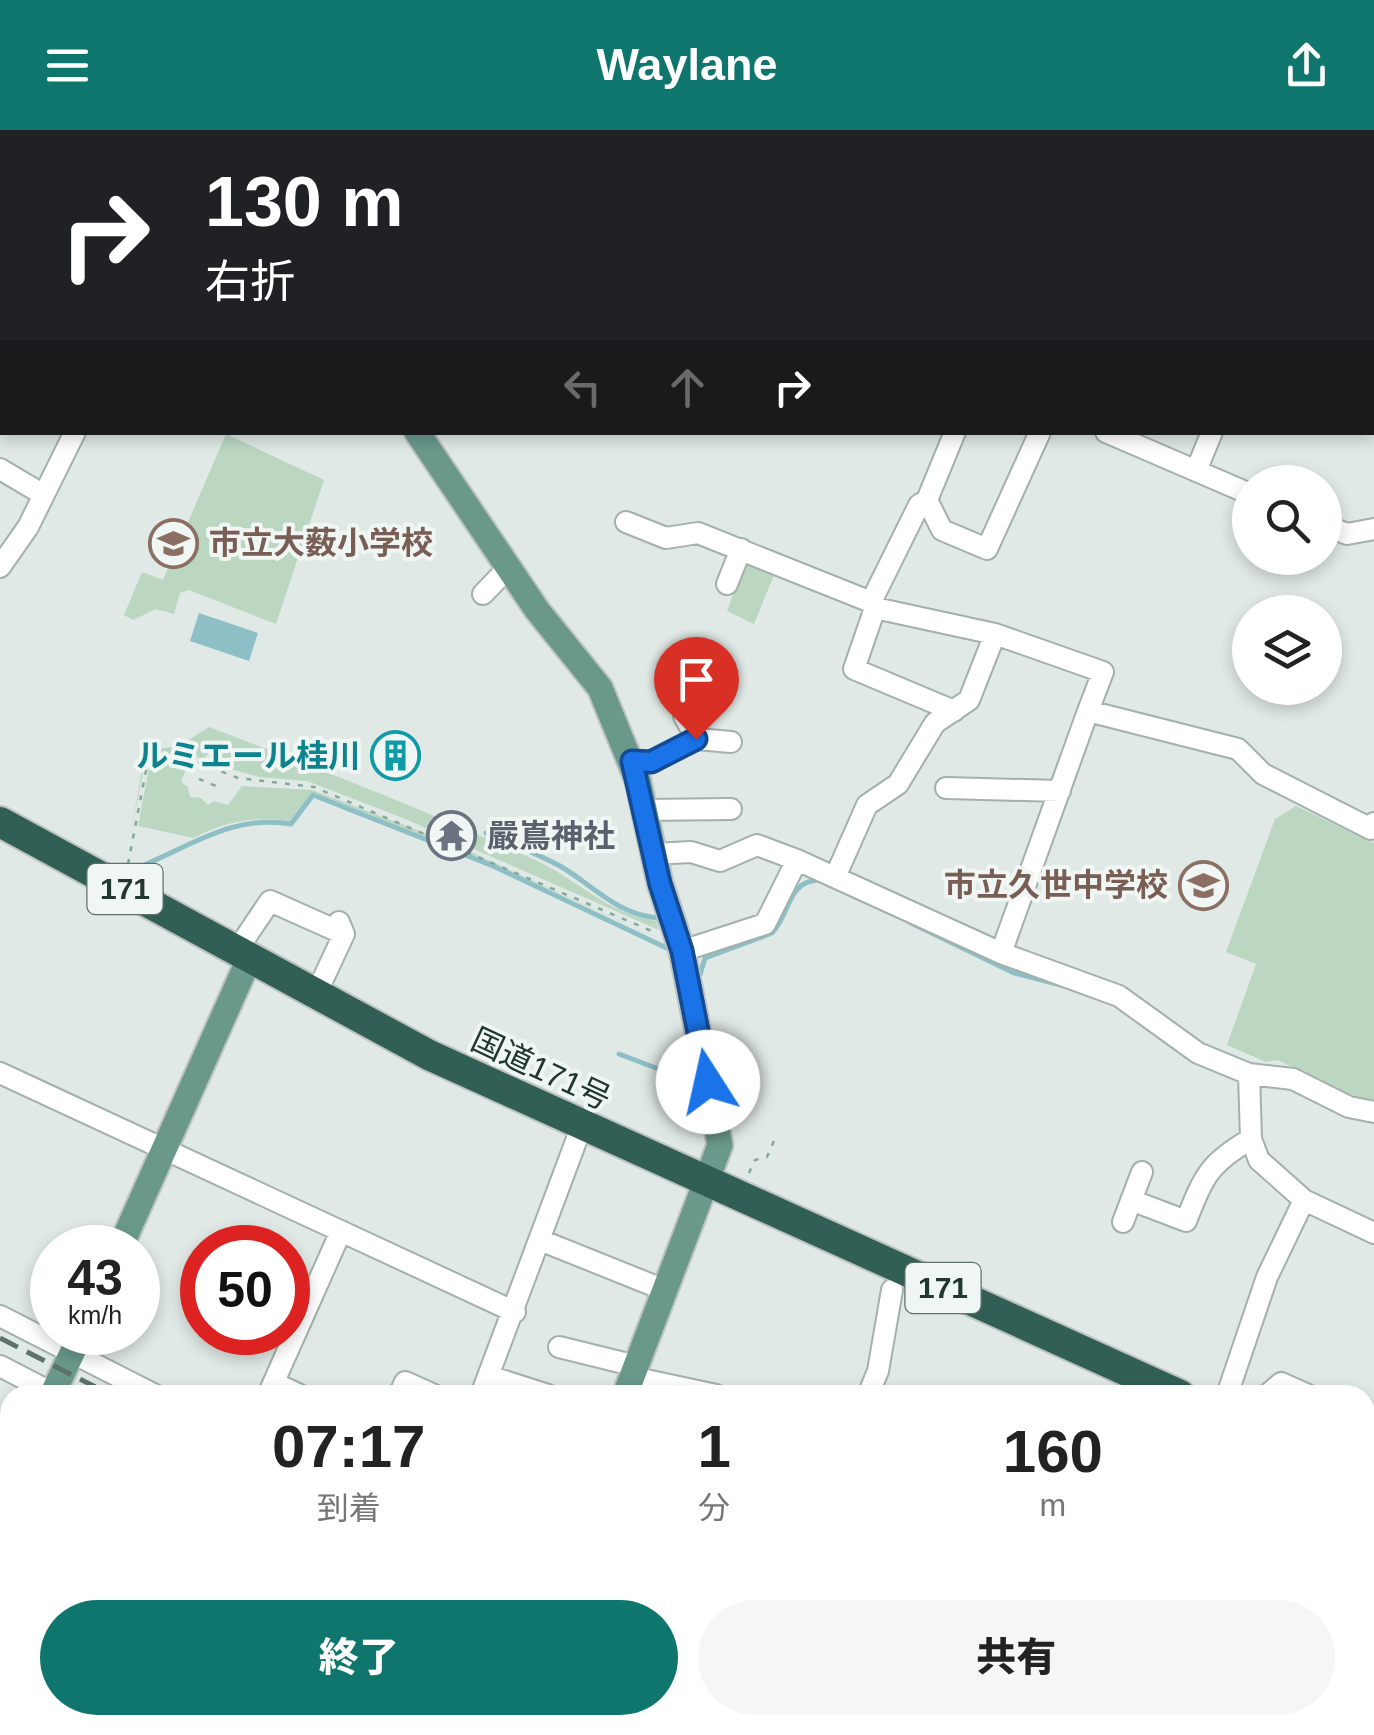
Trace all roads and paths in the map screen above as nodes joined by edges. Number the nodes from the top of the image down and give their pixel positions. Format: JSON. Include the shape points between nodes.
{"nodes":[{"id":1,"x":74,"y":435,"type":"edge"},
{"id":2,"x":419,"y":435,"type":"edge"},
{"id":3,"x":954,"y":435,"type":"edge"},
{"id":4,"x":1039,"y":435,"type":"edge"},
{"id":5,"x":1211,"y":435,"type":"edge"},
{"id":6,"x":1140,"y":439,"type":"edge"},
{"id":7,"x":0,"y":469,"type":"edge"},
{"id":8,"x":1196,"y":471,"type":"junction"},
{"id":9,"x":1232,"y":486,"type":"edge"},
{"id":10,"x":44,"y":494,"type":"junction"},
{"id":11,"x":927,"y":500,"type":"junction"},
{"id":12,"x":626,"y":522,"type":"dead end"},
{"id":13,"x":1374,"y":529,"type":"edge"},
{"id":14,"x":1342,"y":532,"type":"edge"},
{"id":15,"x":741,"y":549,"type":"junction"},
{"id":16,"x":510,"y":566,"type":"junction"},
{"id":17,"x":0,"y":567,"type":"edge"},
{"id":18,"x":727,"y":584,"type":"dead end"},
{"id":19,"x":483,"y":594,"type":"dead end"},
{"id":20,"x":873,"y":605,"type":"junction"},
{"id":21,"x":995,"y":634,"type":"junction"},
{"id":22,"x":954,"y":711,"type":"junction"},
{"id":23,"x":1088,"y":711,"type":"junction"},
{"id":24,"x":684,"y":716,"type":"dead end"},
{"id":25,"x":696,"y":739,"type":"junction"},
{"id":26,"x":731,"y":742,"type":"dead end"},
{"id":27,"x":632,"y":761,"type":"junction"},
{"id":28,"x":213,"y":769,"type":"junction"},
{"id":29,"x":199,"y":779,"type":"dead end"},
{"id":30,"x":208,"y":782,"type":"junction"},
{"id":31,"x":216,"y":786,"type":"dead end"},
{"id":32,"x":946,"y":788,"type":"dead end"},
{"id":33,"x":1060,"y":791,"type":"junction"},
{"id":34,"x":731,"y":809,"type":"dead end"},
{"id":35,"x":646,"y":810,"type":"junction"},
{"id":36,"x":0,"y":822,"type":"edge"},
{"id":37,"x":1374,"y":822,"type":"edge"},
{"id":38,"x":654,"y":854,"type":"junction"},
{"id":39,"x":797,"y":860,"type":"junction"},
{"id":40,"x":127,"y":866,"type":"dead end"},
{"id":41,"x":836,"y":875,"type":"junction"},
{"id":42,"x":662,"y":935,"type":"dead end"},
{"id":43,"x":682,"y":951,"type":"junction"},
{"id":44,"x":243,"y":953,"type":"junction"},
{"id":45,"x":1001,"y":953,"type":"junction"},
{"id":46,"x":316,"y":994,"type":"junction"},
{"id":47,"x":0,"y":1073,"type":"edge"},
{"id":48,"x":1249,"y":1074,"type":"junction"},
{"id":49,"x":1374,"y":1112,"type":"edge"},
{"id":50,"x":581,"y":1128,"type":"junction"},
{"id":51,"x":776,"y":1136,"type":"dead end"},
{"id":52,"x":1251,"y":1139,"type":"junction"},
{"id":53,"x":164,"y":1148,"type":"junction"},
{"id":54,"x":1142,"y":1172,"type":"dead end"},
{"id":55,"x":749,"y":1174,"type":"dead end"},
{"id":56,"x":705,"y":1181,"type":"junction"},
{"id":57,"x":1132,"y":1200,"type":"junction"},
{"id":58,"x":1304,"y":1200,"type":"junction"},
{"id":59,"x":1123,"y":1222,"type":"dead end"},
{"id":60,"x":130,"y":1225,"type":"edge"},
{"id":61,"x":341,"y":1231,"type":"junction"},
{"id":62,"x":1374,"y":1233,"type":"edge"},
{"id":63,"x":540,"y":1240,"type":"junction"},
{"id":64,"x":892,"y":1290,"type":"dead end"},
{"id":65,"x":667,"y":1291,"type":"junction"},
{"id":66,"x":515,"y":1312,"type":"junction"},
{"id":67,"x":0,"y":1316,"type":"edge"},
{"id":68,"x":30,"y":1326,"type":"edge"},
{"id":69,"x":559,"y":1347,"type":"dead end"},
{"id":70,"x":72,"y":1355,"type":"edge"},
{"id":71,"x":96,"y":1355,"type":"edge"},
{"id":72,"x":0,"y":1366,"type":"edge"},
{"id":73,"x":631,"y":1379,"type":"edge"},
{"id":74,"x":37,"y":1385,"type":"edge"},
{"id":75,"x":58,"y":1385,"type":"edge"},
{"id":76,"x":140,"y":1385,"type":"edge"},
{"id":77,"x":273,"y":1385,"type":"edge"},
{"id":78,"x":487,"y":1385,"type":"edge"},
{"id":79,"x":663,"y":1385,"type":"edge"},
{"id":80,"x":872,"y":1385,"type":"edge"},
{"id":81,"x":1158,"y":1385,"type":"edge"},
{"id":82,"x":1230,"y":1385,"type":"edge"}],
"edges":[{"from":1,"to":10,"type":"street"},
{"from":2,"to":16,"type":"main road"},
{"from":3,"to":11,"type":"street"},
{"from":4,"to":11,"type":"street","via":[[988,549],[942,530]]},
{"from":5,"to":8,"type":"street"},
{"from":6,"to":8,"type":"street"},
{"from":7,"to":10,"type":"street"},
{"from":8,"to":9,"type":"street"},
{"from":10,"to":17,"type":"street"},
{"from":11,"to":20,"type":"street"},
{"from":12,"to":15,"type":"street","via":[[666,538],[698,533]]},
{"from":13,"to":14,"type":"street"},
{"from":15,"to":18,"type":"street"},
{"from":15,"to":20,"type":"street"},
{"from":16,"to":19,"type":"street"},
{"from":16,"to":27,"type":"main road","via":[[600,688]]},
{"from":20,"to":21,"type":"street"},
{"from":20,"to":22,"type":"street","via":[[854,669]]},
{"from":21,"to":22,"type":"street","via":[[969,700]]},
{"from":21,"to":23,"type":"street","via":[[1102,672]]},
{"from":22,"to":41,"type":"street","via":[[936,724],[898,784],[866,806]]},
{"from":23,"to":33,"type":"street"},
{"from":23,"to":37,"type":"street","via":[[1238,749],[1263,774],[1324,808],[1372,829]]},
{"from":24,"to":25,"type":"street"},
{"from":25,"to":26,"type":"street"},
{"from":25,"to":27,"type":"street","via":[[651,762]]},
{"from":27,"to":35,"type":"main road"},
{"from":28,"to":30,"type":"path"},
{"from":28,"to":40,"type":"path","via":[[186,758],[148,760]]},
{"from":28,"to":42,"type":"path","via":[[259,783],[314,787]]},
{"from":29,"to":30,"type":"path"},
{"from":30,"to":31,"type":"path"},
{"from":32,"to":33,"type":"street"},
{"from":33,"to":45,"type":"street"},
{"from":34,"to":35,"type":"street"},
{"from":35,"to":38,"type":"main road"},
{"from":36,"to":44,"type":"highway","name":"国道171号","number":"171"},
{"from":38,"to":39,"type":"street","via":[[691,852],[720,861],[757,845]]},
{"from":38,"to":43,"type":"main road"},
{"from":39,"to":41,"type":"street"},
{"from":39,"to":43,"type":"street","via":[[765,924]]},
{"from":41,"to":45,"type":"street"},
{"from":43,"to":56,"type":"main road","via":[[720,1145]]},
{"from":44,"to":46,"type":"highway","name":"国道171号","number":"171"},
{"from":44,"to":46,"type":"street","via":[[270,901],[340,925]]},
{"from":44,"to":53,"type":"main road"},
{"from":45,"to":48,"type":"street","via":[[1119,996],[1198,1054]]},
{"from":46,"to":50,"type":"highway","name":"国道171号","number":"171"},
{"from":47,"to":53,"type":"street"},
{"from":48,"to":49,"type":"street","via":[[1293,1078]]},
{"from":48,"to":52,"type":"street"},
{"from":50,"to":56,"type":"highway","name":"国道171号","number":"171"},
{"from":50,"to":63,"type":"street"},
{"from":51,"to":55,"type":"path"},
{"from":52,"to":57,"type":"street","via":[[1205,1173],[1186,1220]]},
{"from":52,"to":58,"type":"street","via":[[1259,1160]]},
{"from":53,"to":60,"type":"main road"},
{"from":53,"to":61,"type":"street"},
{"from":54,"to":57,"type":"street"},
{"from":56,"to":65,"type":"main road"},
{"from":56,"to":81,"type":"highway","name":"国道171号","number":"171"},
{"from":57,"to":59,"type":"street"},
{"from":58,"to":62,"type":"street"},
{"from":58,"to":82,"type":"street","via":[[1267,1276]]},
{"from":61,"to":66,"type":"street"},
{"from":61,"to":77,"type":"street"},
{"from":63,"to":65,"type":"street"},
{"from":63,"to":66,"type":"street"},
{"from":64,"to":80,"type":"street"},
{"from":65,"to":73,"type":"main road"},
{"from":66,"to":78,"type":"street"},
{"from":67,"to":68,"type":"street"},
{"from":69,"to":73,"type":"street"},
{"from":70,"to":75,"type":"main road"},
{"from":71,"to":76,"type":"street"},
{"from":72,"to":74,"type":"street"},
{"from":73,"to":79,"type":"street"}]}
